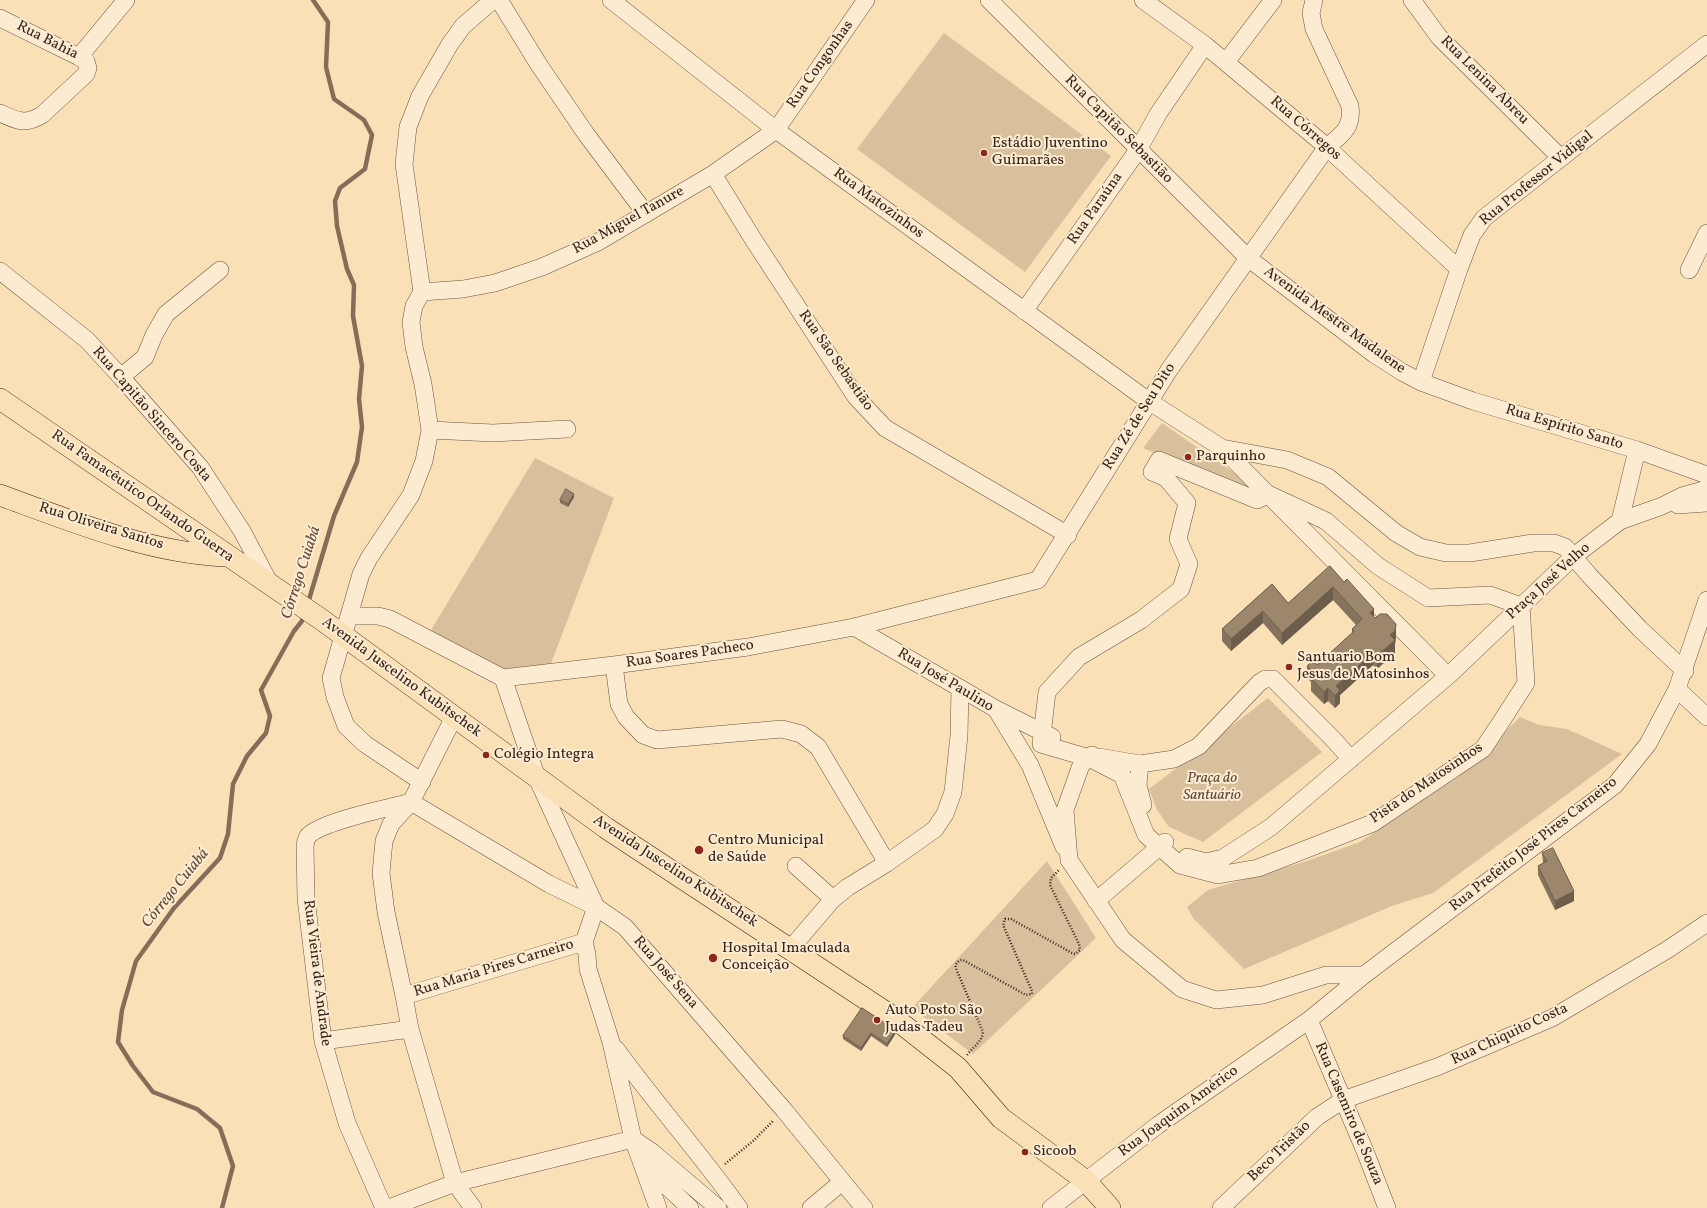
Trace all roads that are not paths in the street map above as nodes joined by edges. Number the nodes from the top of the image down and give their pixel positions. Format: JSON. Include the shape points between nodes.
{"nodes":[{"id":1,"x":126,"y":0,"type":"edge"},
{"id":2,"x":493,"y":0,"type":"edge"},
{"id":3,"x":499,"y":0,"type":"edge"},
{"id":4,"x":611,"y":0,"type":"edge"},
{"id":5,"x":989,"y":0,"type":"edge"},
{"id":6,"x":1143,"y":0,"type":"edge"},
{"id":7,"x":1273,"y":0,"type":"edge"},
{"id":8,"x":1314,"y":0,"type":"edge"},
{"id":9,"x":1412,"y":0,"type":"edge"},
{"id":10,"x":861,"y":2,"type":"edge"},
{"id":11,"x":0,"y":18,"type":"edge"},
{"id":12,"x":1707,"y":44,"type":"edge"},
{"id":13,"x":1205,"y":45,"type":"junction"},
{"id":14,"x":1226,"y":62,"type":"junction"},
{"id":15,"x":84,"y":63,"type":"junction"},
{"id":16,"x":0,"y":113,"type":"edge"},
{"id":17,"x":776,"y":130,"type":"junction"},
{"id":18,"x":1327,"y":147,"type":"junction"},
{"id":19,"x":1138,"y":150,"type":"junction"},
{"id":20,"x":1561,"y":158,"type":"junction"},
{"id":21,"x":713,"y":174,"type":"junction"},
{"id":22,"x":646,"y":214,"type":"junction"},
{"id":23,"x":1707,"y":233,"type":"edge"},
{"id":24,"x":1248,"y":258,"type":"junction"},
{"id":25,"x":1459,"y":269,"type":"junction"},
{"id":26,"x":220,"y":270,"type":"dead end"},
{"id":27,"x":1690,"y":270,"type":"dead end"},
{"id":28,"x":0,"y":271,"type":"edge"},
{"id":29,"x":422,"y":292,"type":"junction"},
{"id":30,"x":1024,"y":311,"type":"junction"},
{"id":31,"x":121,"y":377,"type":"junction"},
{"id":32,"x":1421,"y":382,"type":"junction"},
{"id":33,"x":0,"y":399,"type":"edge"},
{"id":34,"x":1150,"y":402,"type":"junction"},
{"id":35,"x":567,"y":429,"type":"dead end"},
{"id":36,"x":430,"y":430,"type":"junction"},
{"id":37,"x":1222,"y":448,"type":"junction"},
{"id":38,"x":1637,"y":450,"type":"junction"},
{"id":39,"x":1707,"y":475,"type":"edge"},
{"id":40,"x":1707,"y":489,"type":"edge"},
{"id":41,"x":1268,"y":494,"type":"junction"},
{"id":42,"x":0,"y":496,"type":"edge"},
{"id":43,"x":1707,"y":503,"type":"edge"},
{"id":44,"x":1662,"y":506,"type":"junction"},
{"id":45,"x":1620,"y":521,"type":"junction"},
{"id":46,"x":242,"y":531,"type":"junction"},
{"id":47,"x":1068,"y":535,"type":"junction"},
{"id":48,"x":226,"y":556,"type":"junction"},
{"id":49,"x":1574,"y":556,"type":"junction"},
{"id":50,"x":1038,"y":580,"type":"joint"},
{"id":51,"x":277,"y":590,"type":"junction"},
{"id":52,"x":1707,"y":600,"type":"edge"},
{"id":53,"x":1521,"y":606,"type":"junction"},
{"id":54,"x":346,"y":626,"type":"junction"},
{"id":55,"x":854,"y":627,"type":"junction"},
{"id":56,"x":614,"y":665,"type":"junction"},
{"id":57,"x":1685,"y":671,"type":"junction"},
{"id":58,"x":1448,"y":676,"type":"junction"},
{"id":59,"x":502,"y":678,"type":"junction"},
{"id":60,"x":960,"y":688,"type":"junction"},
{"id":61,"x":1678,"y":689,"type":"junction"},
{"id":62,"x":996,"y":709,"type":"junction"},
{"id":63,"x":454,"y":716,"type":"junction"},
{"id":64,"x":1707,"y":717,"type":"edge"},
{"id":65,"x":1042,"y":731,"type":"junction"},
{"id":66,"x":1090,"y":757,"type":"junction"},
{"id":67,"x":1350,"y":759,"type":"junction"},
{"id":68,"x":1140,"y":764,"type":"junction"},
{"id":69,"x":537,"y":778,"type":"junction"},
{"id":70,"x":422,"y":782,"type":"junction"},
{"id":71,"x":411,"y":802,"type":"junction"},
{"id":72,"x":1162,"y":844,"type":"junction"},
{"id":73,"x":1069,"y":860,"type":"junction"},
{"id":74,"x":887,"y":863,"type":"junction"},
{"id":75,"x":796,"y":866,"type":"dead end"},
{"id":76,"x":833,"y":899,"type":"junction"},
{"id":77,"x":1096,"y":901,"type":"junction"},
{"id":78,"x":596,"y":907,"type":"junction"},
{"id":79,"x":1707,"y":923,"type":"edge"},
{"id":80,"x":584,"y":942,"type":"junction"},
{"id":81,"x":791,"y":948,"type":"junction"},
{"id":82,"x":1364,"y":975,"type":"junction"},
{"id":83,"x":404,"y":996,"type":"junction"},
{"id":84,"x":1309,"y":1020,"type":"junction"},
{"id":85,"x":410,"y":1029,"type":"junction"},
{"id":86,"x":323,"y":1041,"type":"junction"},
{"id":87,"x":611,"y":1042,"type":"junction"},
{"id":88,"x":1343,"y":1100,"type":"junction"},
{"id":89,"x":633,"y":1139,"type":"junction"},
{"id":90,"x":642,"y":1163,"type":"junction"},
{"id":91,"x":1086,"y":1181,"type":"junction"},
{"id":92,"x":842,"y":1182,"type":"junction"},
{"id":93,"x":455,"y":1183,"type":"junction"},
{"id":94,"x":384,"y":1208,"type":"edge"},
{"id":95,"x":389,"y":1208,"type":"edge"},
{"id":96,"x":473,"y":1208,"type":"edge"},
{"id":97,"x":658,"y":1208,"type":"edge"},
{"id":98,"x":690,"y":1208,"type":"edge"},
{"id":99,"x":718,"y":1208,"type":"edge"},
{"id":100,"x":739,"y":1208,"type":"edge"},
{"id":101,"x":811,"y":1208,"type":"edge"},
{"id":102,"x":864,"y":1208,"type":"edge"},
{"id":103,"x":1052,"y":1208,"type":"edge"},
{"id":104,"x":1110,"y":1208,"type":"edge"},
{"id":105,"x":1222,"y":1208,"type":"edge"},
{"id":106,"x":1387,"y":1208,"type":"edge"}],
"edges":[{"from":1,"to":15,"type":"street"},
{"from":2,"to":29,"type":"street","via":[[463,26],[450,44],[420,96],[408,127],[404,164]]},
{"from":3,"to":22,"type":"street","via":[[586,134]]},
{"from":4,"to":17,"type":"street","name":"Rua Matozinhos"},
{"from":5,"to":19,"type":"street","name":"Rua Capitão Sebastião"},
{"from":6,"to":13,"type":"street","name":"Rua Córregos"},
{"from":7,"to":14,"type":"street"},
{"from":8,"to":18,"type":"street","name":"Rua Zé de Seu Dito","via":[[1311,13],[1314,29],[1350,106],[1351,116],[1349,125]]},
{"from":9,"to":20,"type":"street","name":"Rua Lenina Abreu","via":[[1439,37]]},
{"from":10,"to":17,"type":"street","name":"Rua Congonhas"},
{"from":11,"to":15,"type":"street","name":"Rua Bahia"},
{"from":12,"to":20,"type":"street","name":"Rua Professor Vidigal"},
{"from":13,"to":14,"type":"street","name":"Rua Córregos"},
{"from":13,"to":19,"type":"street","name":"Rua Paraúna","via":[[1158,114]]},
{"from":14,"to":18,"type":"street","name":"Rua Córregos"},
{"from":15,"to":16,"type":"street","via":[[86,74],[36,119],[19,121]]},
{"from":17,"to":21,"type":"street","name":"Rua Miguel Tanure"},
{"from":17,"to":30,"type":"street","name":"Rua Matozinhos"},
{"from":18,"to":24,"type":"street","name":"Rua Zé de Seu Dito"},
{"from":18,"to":25,"type":"street","name":"Rua Córregos"},
{"from":19,"to":24,"type":"street","name":"Rua Capitão Sebastião"},
{"from":19,"to":30,"type":"street","name":"Rua Paraúna"},
{"from":20,"to":25,"type":"street","name":"Rua Professor Vidigal","via":[[1484,218],[1472,235]]},
{"from":21,"to":22,"type":"street","name":"Rua Miguel Tanure"},
{"from":21,"to":47,"type":"street","name":"Rua São Sebastião","via":[[856,397],[884,428]]},
{"from":22,"to":29,"type":"street","name":"Rua Miguel Tanure","via":[[598,242],[542,267],[495,283],[463,289]]},
{"from":23,"to":27,"type":"street"},
{"from":24,"to":32,"type":"street","name":"Avenida Mestre Madalene","via":[[1374,354]]},
{"from":24,"to":34,"type":"street","name":"Rua Zé de Seu Dito","via":[[1169,370]]},
{"from":25,"to":32,"type":"street","name":"Rua Professor Vidigal"},
{"from":26,"to":31,"type":"street","via":[[166,314],[145,357]]},
{"from":28,"to":31,"type":"street","name":"Rua Capitão Sincero Costa","via":[[87,340]]},
{"from":29,"to":36,"type":"street","via":[[414,306],[411,322]]},
{"from":30,"to":34,"type":"street","name":"Rua Matozinhos"},
{"from":31,"to":46,"type":"street","name":"Rua Capitão Sincero Costa","via":[[200,466]]},
{"from":32,"to":38,"type":"street","name":"Rua Espírito Santo","via":[[1473,401]]},
{"from":33,"to":48,"type":"main road","name":"Rua Famacêutico Orlando Guerra"},
{"from":34,"to":37,"type":"street","name":"Rua Matozinhos"},
{"from":34,"to":47,"type":"street","name":"Rua Zé de Seu Dito"},
{"from":35,"to":36,"type":"street","via":[[493,433]]},
{"from":36,"to":54,"type":"street","via":[[424,461],[411,495],[368,558]]},
{"from":37,"to":41,"type":"street"},
{"from":37,"to":49,"type":"street","via":[[1287,460],[1328,477],[1396,533],[1420,547],[1446,553],[1470,553],[1554,543],[1565,547]]},
{"from":38,"to":39,"type":"street","name":"Rua Espírito Santo"},
{"from":38,"to":45,"type":"street"},
{"from":40,"to":44,"type":"street","name":"Praça José Velho","via":[[1682,496]]},
{"from":41,"to":53,"type":"street","via":[[1326,521],[1378,566],[1428,598],[1490,596]]},
{"from":41,"to":58,"type":"street"},
{"from":41,"to":65,"type":"street","name":"Pista do Matosinhos","via":[[1257,500],[1159,460],[1152,472],[1166,478],[1187,503],[1178,539],[1189,564],[1181,589],[1141,620],[1079,657],[1047,692]]},
{"from":42,"to":48,"type":"main road","name":"Rua Oliveira Santos","via":[[142,543]]},
{"from":43,"to":44,"type":"street","name":"Praça José Velho"},
{"from":44,"to":45,"type":"street","name":"Praça José Velho"},
{"from":45,"to":49,"type":"street","name":"Praça José Velho"},
{"from":46,"to":48,"type":"street"},
{"from":46,"to":51,"type":"street","name":"Rua Capitão Sincero Costa"},
{"from":47,"to":50,"type":"street","name":"Rua Zé de Seu Dito"},
{"from":48,"to":51,"type":"main road","name":"Rua Famacêutico Orlando Guerra"},
{"from":49,"to":53,"type":"street","name":"Praça José Velho"},
{"from":49,"to":57,"type":"street","via":[[1609,597]]},
{"from":50,"to":55,"type":"street","name":"Rua Soares Pacheco"},
{"from":51,"to":54,"type":"main road","name":"Avenida Juscelino Kubitschek","via":[[322,620]]},
{"from":52,"to":57,"type":"street","name":"Rua Prefeito José Pires Carneiro"},
{"from":53,"to":58,"type":"street","name":"Praça José Velho"},
{"from":53,"to":72,"type":"street","name":"Pista do Matosinhos","via":[[1526,684],[1483,749],[1373,823],[1258,868],[1218,875],[1180,865]]},
{"from":54,"to":59,"type":"street","via":[[378,616],[390,619]]},
{"from":54,"to":63,"type":"main road","name":"Avenida Juscelino Kubitschek"},
{"from":54,"to":70,"type":"street","via":[[331,678],[346,726],[365,744]]},
{"from":55,"to":56,"type":"street","name":"Rua Soares Pacheco","via":[[748,647]]},
{"from":55,"to":60,"type":"street","name":"Rua José Paulino"},
{"from":56,"to":59,"type":"street","name":"Rua Soares Pacheco"},
{"from":56,"to":74,"type":"street","via":[[619,704],[626,718],[643,735],[657,740],[782,729],[801,734],[818,747]]},
{"from":57,"to":61,"type":"street","name":"Rua Prefeito José Pires Carneiro"},
{"from":58,"to":67,"type":"street","name":"Praça José Velho"},
{"from":59,"to":69,"type":"street"},
{"from":60,"to":62,"type":"street","name":"Rua José Paulino"},
{"from":60,"to":74,"type":"street","via":[[959,736],[953,792],[945,814],[935,830]]},
{"from":61,"to":64,"type":"street"},
{"from":61,"to":82,"type":"street","name":"Rua Prefeito José Pires Carneiro","via":[[1648,744],[1615,785]]},
{"from":62,"to":65,"type":"street"},
{"from":62,"to":73,"type":"street","name":"Rua José Paulino","via":[[1030,765]]},
{"from":63,"to":69,"type":"main road","name":"Avenida Juscelino Kubitschek"},
{"from":63,"to":70,"type":"street"},
{"from":65,"to":66,"type":"street","name":"Pista do Matosinhos","via":[[1040,744]]},
{"from":66,"to":68,"type":"street"},
{"from":66,"to":72,"type":"street","name":"Pista do Matosinhos","via":[[1122,775],[1146,835]]},
{"from":66,"to":73,"type":"street","via":[[1081,765],[1066,810]]},
{"from":67,"to":68,"type":"street","via":[[1277,681],[1265,679],[1199,746],[1174,759]]},
{"from":67,"to":72,"type":"street","via":[[1271,827],[1223,858],[1206,862],[1186,856]]},
{"from":68,"to":72,"type":"street","via":[[1138,785],[1144,809]]},
{"from":69,"to":78,"type":"street"},
{"from":69,"to":81,"type":"main road","name":"Avenida Juscelino Kubitschek","via":[[606,828]]},
{"from":70,"to":71,"type":"street"},
{"from":71,"to":78,"type":"street","name":"Rua José Sena","via":[[549,884]]},
{"from":71,"to":83,"type":"street","via":[[391,824],[384,841],[381,873],[386,912]]},
{"from":71,"to":86,"type":"street","name":"Rua Vieira de Andrade","via":[[344,819],[307,837],[306,898]]},
{"from":72,"to":77,"type":"street"},
{"from":73,"to":77,"type":"street"},
{"from":74,"to":76,"type":"street"},
{"from":75,"to":76,"type":"street"},
{"from":76,"to":81,"type":"street"},
{"from":77,"to":82,"type":"street","via":[[1123,940],[1182,989],[1216,1000],[1263,995],[1326,975]]},
{"from":78,"to":80,"type":"street"},
{"from":78,"to":92,"type":"street","name":"Rua José Sena","via":[[625,927],[784,1110]]},
{"from":79,"to":88,"type":"street","name":"Rua Chiquito Costa","via":[[1667,950],[1552,1018],[1437,1068]]},
{"from":80,"to":83,"type":"street","name":"Rua Maria Pires Carneiro"},
{"from":80,"to":87,"type":"street","via":[[588,969]]},
{"from":81,"to":91,"type":"main road","name":"Avenida Juscelino Kubitschek","via":[[894,1017],[958,1068],[1001,1118]]},
{"from":82,"to":84,"type":"street","name":"Rua Prefeito José Pires Carneiro"},
{"from":83,"to":85,"type":"street"},
{"from":84,"to":88,"type":"street","name":"Rua Casemiro de Souza"},
{"from":84,"to":91,"type":"street","name":"Rua Joaquim Américo","via":[[1158,1125]]},
{"from":85,"to":86,"type":"street"},
{"from":85,"to":93,"type":"street"},
{"from":86,"to":94,"type":"street","name":"Rua Vieira de Andrade","via":[[347,1123]]},
{"from":87,"to":89,"type":"street"},
{"from":87,"to":100,"type":"street","via":[[640,1083],[714,1173]]},
{"from":88,"to":105,"type":"street","name":"Beco Tristão","via":[[1317,1116]]},
{"from":88,"to":106,"type":"street","name":"Rua Casemiro de Souza"},
{"from":89,"to":90,"type":"street"},
{"from":89,"to":93,"type":"street"},
{"from":89,"to":99,"type":"street"},
{"from":90,"to":97,"type":"street"},
{"from":90,"to":98,"type":"street"},
{"from":91,"to":103,"type":"street","name":"Rua Joaquim Américo"},
{"from":91,"to":104,"type":"main road","name":"Avenida Juscelino Kubitschek"},
{"from":92,"to":101,"type":"street"},
{"from":92,"to":102,"type":"street","name":"Rua José Sena"},
{"from":93,"to":95,"type":"street"},
{"from":93,"to":96,"type":"street"}]}
